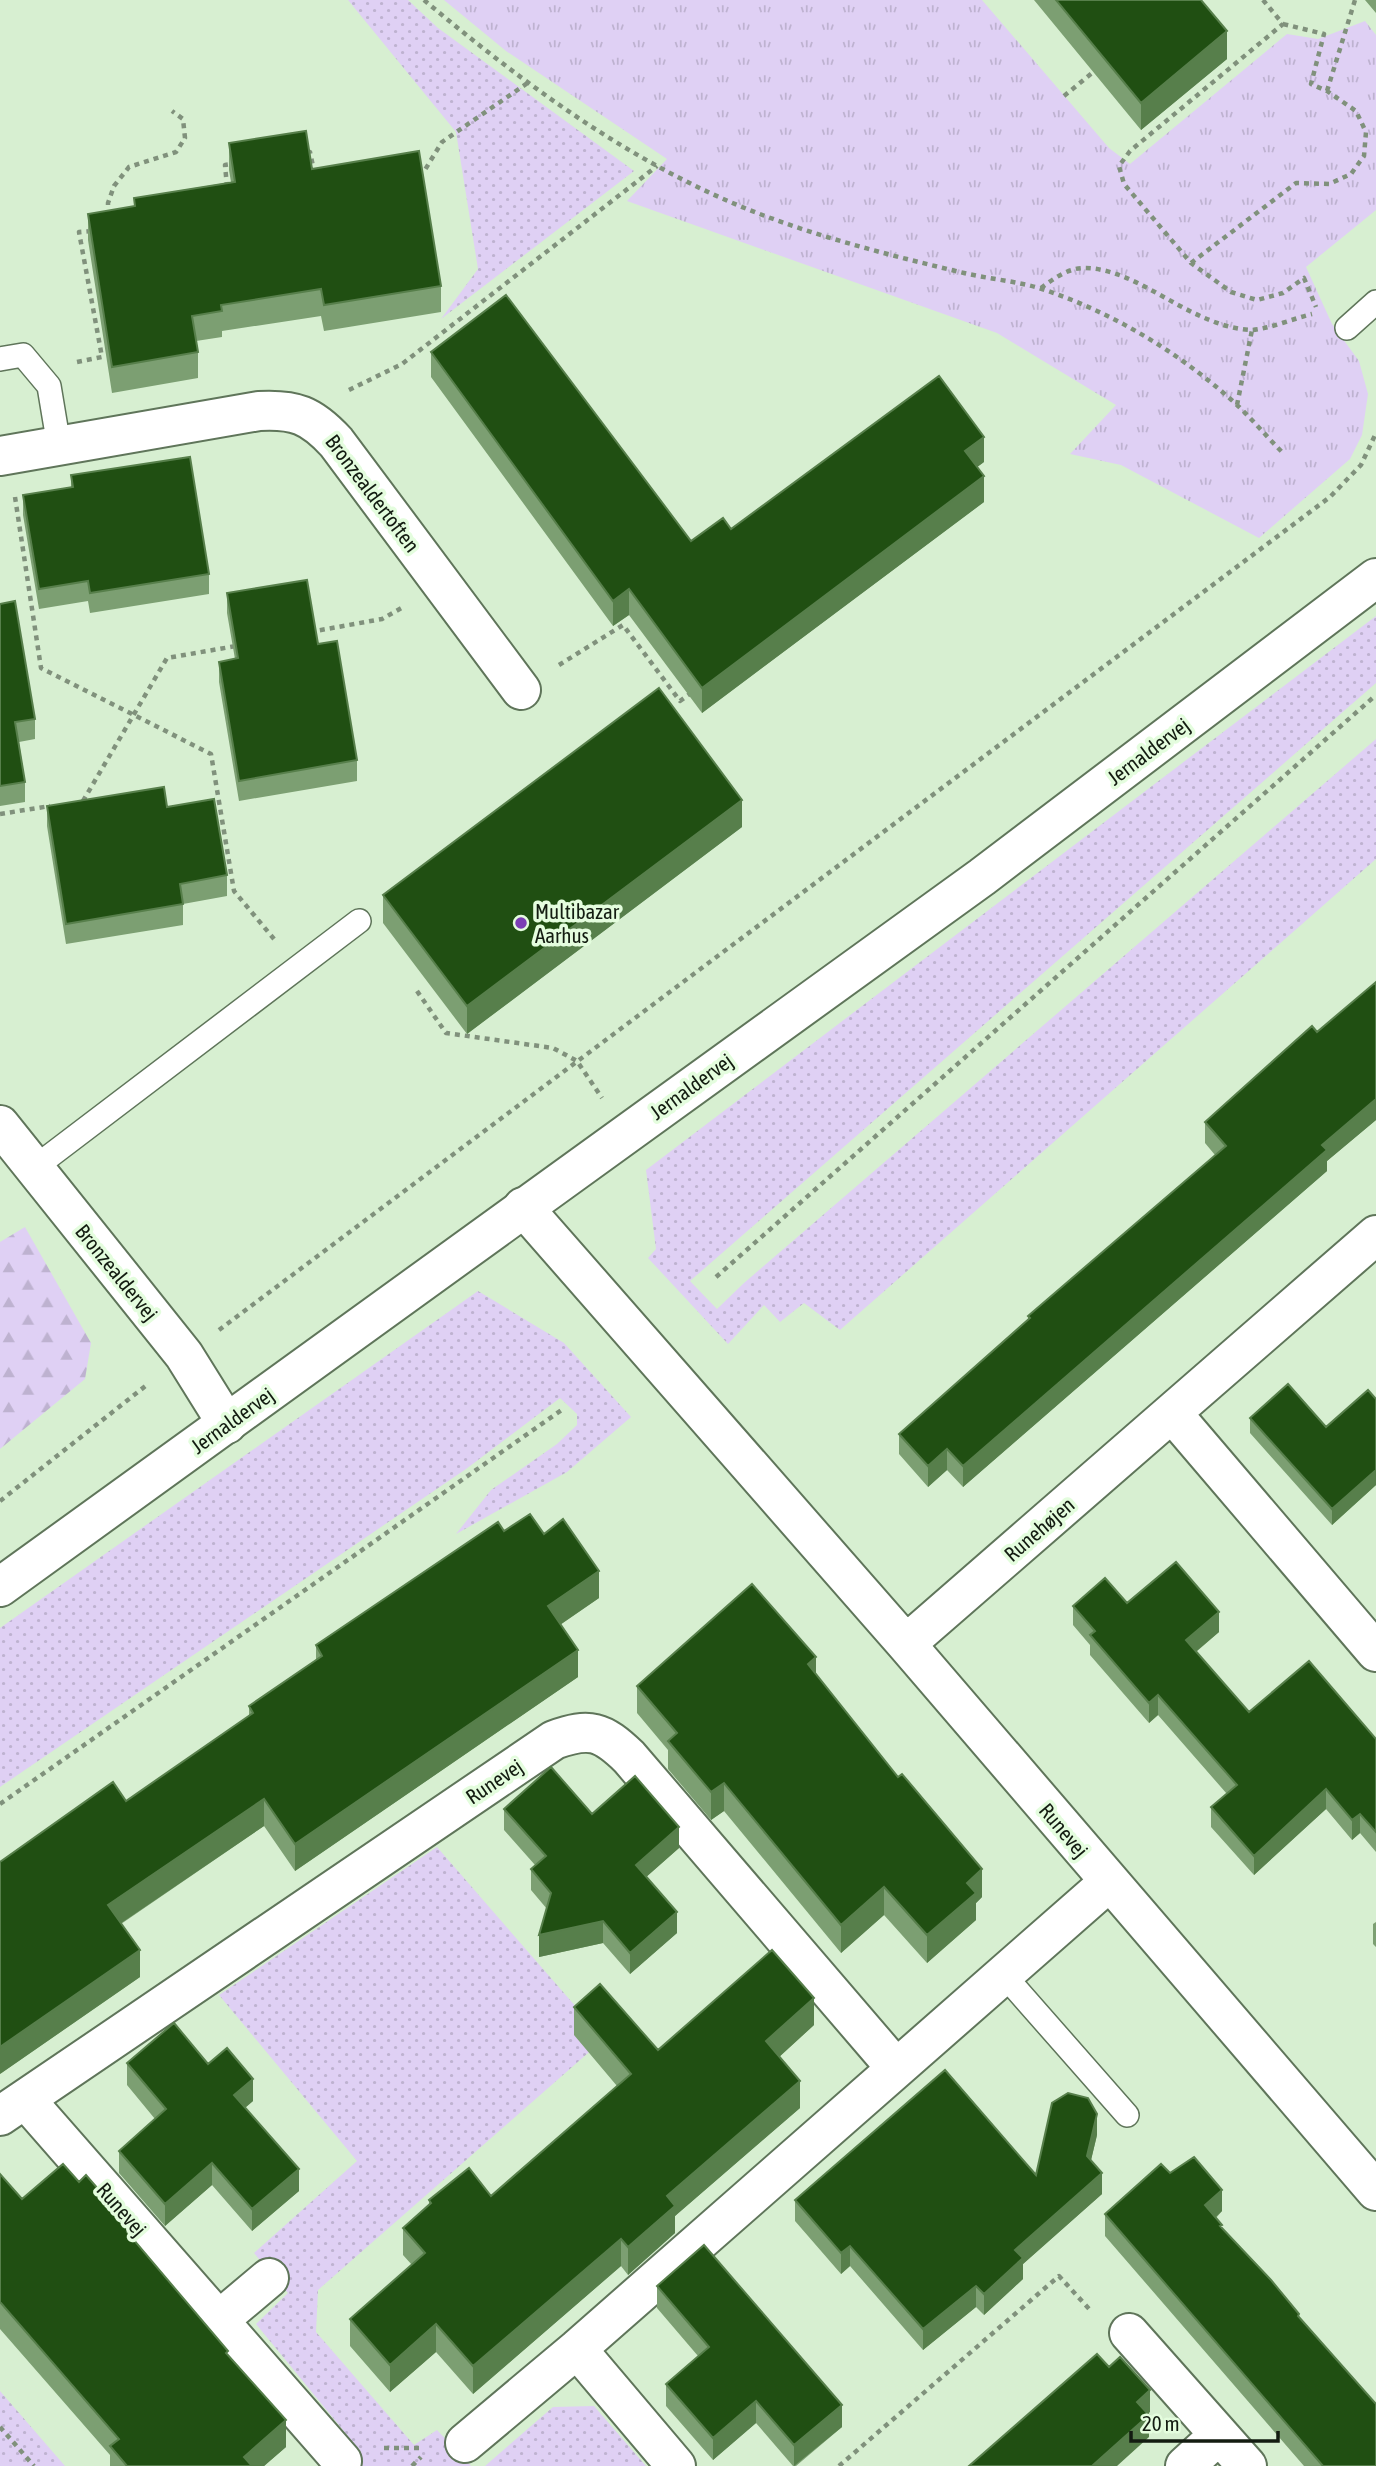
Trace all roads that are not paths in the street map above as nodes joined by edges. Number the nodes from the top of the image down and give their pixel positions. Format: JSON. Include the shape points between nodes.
{"nodes":[{"id":1,"x":1376,"y":302,"type":"edge"},
{"id":2,"x":1347,"y":328,"type":"dead end"},
{"id":3,"x":0,"y":359,"type":"edge"},
{"id":4,"x":59,"y":446,"type":"junction"},
{"id":5,"x":4,"y":455,"type":"edge"},
{"id":6,"x":1376,"y":578,"type":"edge"},
{"id":7,"x":521,"y":690,"type":"road end"},
{"id":8,"x":359,"y":921,"type":"dead end"},
{"id":9,"x":0,"y":1125,"type":"edge"},
{"id":10,"x":34,"y":1168,"type":"junction"},
{"id":11,"x":523,"y":1207,"type":"junction"},
{"id":12,"x":1376,"y":1235,"type":"edge"},
{"id":13,"x":1172,"y":1413,"type":"junction"},
{"id":14,"x":227,"y":1424,"type":"junction"},
{"id":15,"x":0,"y":1587,"type":"edge"},
{"id":16,"x":906,"y":1644,"type":"junction"},
{"id":17,"x":1376,"y":1652,"type":"edge"},
{"id":18,"x":1109,"y":1882,"type":"junction"},
{"id":19,"x":1003,"y":1974,"type":"junction"},
{"id":20,"x":895,"y":2067,"type":"junction"},
{"id":21,"x":13,"y":2107,"type":"edge"},
{"id":22,"x":1127,"y":2115,"type":"dead end"},
{"id":23,"x":1376,"y":2191,"type":"edge"},
{"id":24,"x":269,"y":2278,"type":"dead end"},
{"id":25,"x":219,"y":2320,"type":"junction"},
{"id":26,"x":1129,"y":2333,"type":"road end"},
{"id":27,"x":577,"y":2349,"type":"junction"},
{"id":28,"x":1219,"y":2435,"type":"junction"},
{"id":29,"x":466,"y":2443,"type":"dead end"},
{"id":30,"x":342,"y":2461,"type":"dead end"},
{"id":31,"x":676,"y":2466,"type":"edge"},
{"id":32,"x":1185,"y":2466,"type":"edge"},
{"id":33,"x":1247,"y":2466,"type":"edge"}],
"edges":[{"from":1,"to":2,"type":"lane"},
{"from":3,"to":4,"type":"lane","via":[[23,355],[49,386]]},
{"from":4,"to":5,"type":"street"},
{"from":4,"to":7,"type":"street","name":"Bronzealdertoften","via":[[259,411],[301,414],[320,424]]},
{"from":6,"to":11,"type":"street","name":"Jernaldervej","via":[[982,877]]},
{"from":8,"to":10,"type":"lane"},
{"from":9,"to":10,"type":"street","name":"Bronzealdervej"},
{"from":10,"to":14,"type":"street","name":"Bronzealdervej","via":[[184,1355]]},
{"from":11,"to":14,"type":"street","name":"Jernaldervej"},
{"from":11,"to":16,"type":"street","name":"Runevej"},
{"from":12,"to":13,"type":"street","name":"Runehøjen"},
{"from":13,"to":16,"type":"street","name":"Runehøjen"},
{"from":13,"to":17,"type":"street"},
{"from":14,"to":15,"type":"street","name":"Jernaldervej"},
{"from":16,"to":18,"type":"street","name":"Runevej"},
{"from":18,"to":19,"type":"street"},
{"from":18,"to":23,"type":"street","name":"Runevej"},
{"from":19,"to":20,"type":"street"},
{"from":19,"to":22,"type":"lane"},
{"from":20,"to":21,"type":"street","name":"Runevej","via":[[629,1757],[596,1732],[576,1732],[554,1740]]},
{"from":20,"to":27,"type":"street"},
{"from":21,"to":25,"type":"street","name":"Runevej"},
{"from":24,"to":25,"type":"street"},
{"from":25,"to":30,"type":"street","name":"Runevej"},
{"from":26,"to":28,"type":"street"},
{"from":27,"to":29,"type":"street"},
{"from":27,"to":31,"type":"street"},
{"from":28,"to":32,"type":"street"},
{"from":28,"to":33,"type":"street"}]}
